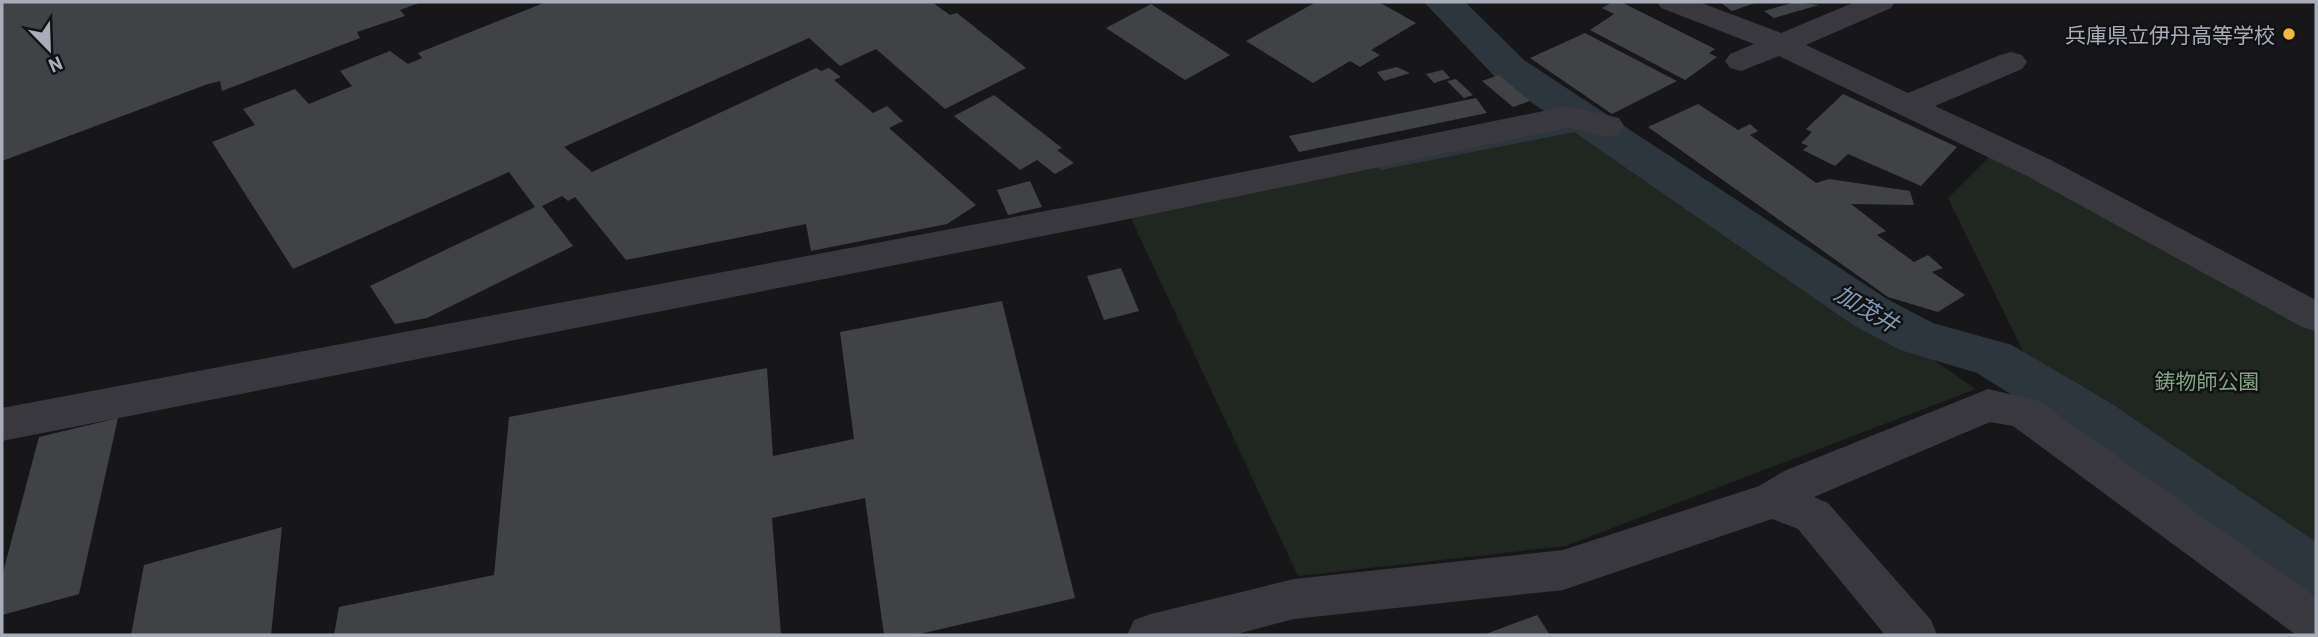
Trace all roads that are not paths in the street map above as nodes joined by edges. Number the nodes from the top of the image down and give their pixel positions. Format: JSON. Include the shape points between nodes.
{"nodes":[{"id":1,"x":1671,"y":2,"type":"edge"},
{"id":2,"x":1880,"y":2,"type":"edge"},
{"id":3,"x":1779,"y":44,"type":"junction"},
{"id":4,"x":1741,"y":61,"type":"dead end"},
{"id":5,"x":2011,"y":62,"type":"dead end"},
{"id":6,"x":1908,"y":105,"type":"junction"},
{"id":7,"x":1607,"y":126,"type":"dead end"},
{"id":8,"x":2316,"y":317,"type":"edge"},
{"id":9,"x":2,"y":425,"type":"edge"},
{"id":10,"x":1773,"y":500,"type":"junction"},
{"id":11,"x":2316,"y":623,"type":"edge"},
{"id":12,"x":1151,"y":635,"type":"edge"},
{"id":13,"x":1914,"y":635,"type":"edge"}],
"edges":[{"from":1,"to":3,"type":"street"},
{"from":2,"to":3,"type":"street"},
{"from":3,"to":4,"type":"street"},
{"from":3,"to":6,"type":"street"},
{"from":5,"to":6,"type":"street"},
{"from":6,"to":8,"type":"street","via":[[2039,168]]},
{"from":7,"to":9,"type":"street","via":[[1568,117],[1109,211]]},
{"from":10,"to":11,"type":"street","via":[[1799,484],[1989,405],[2024,412]]},
{"from":10,"to":12,"type":"street","via":[[1563,570],[1294,599]]},
{"from":10,"to":13,"type":"street","via":[[1814,516]]}]}
